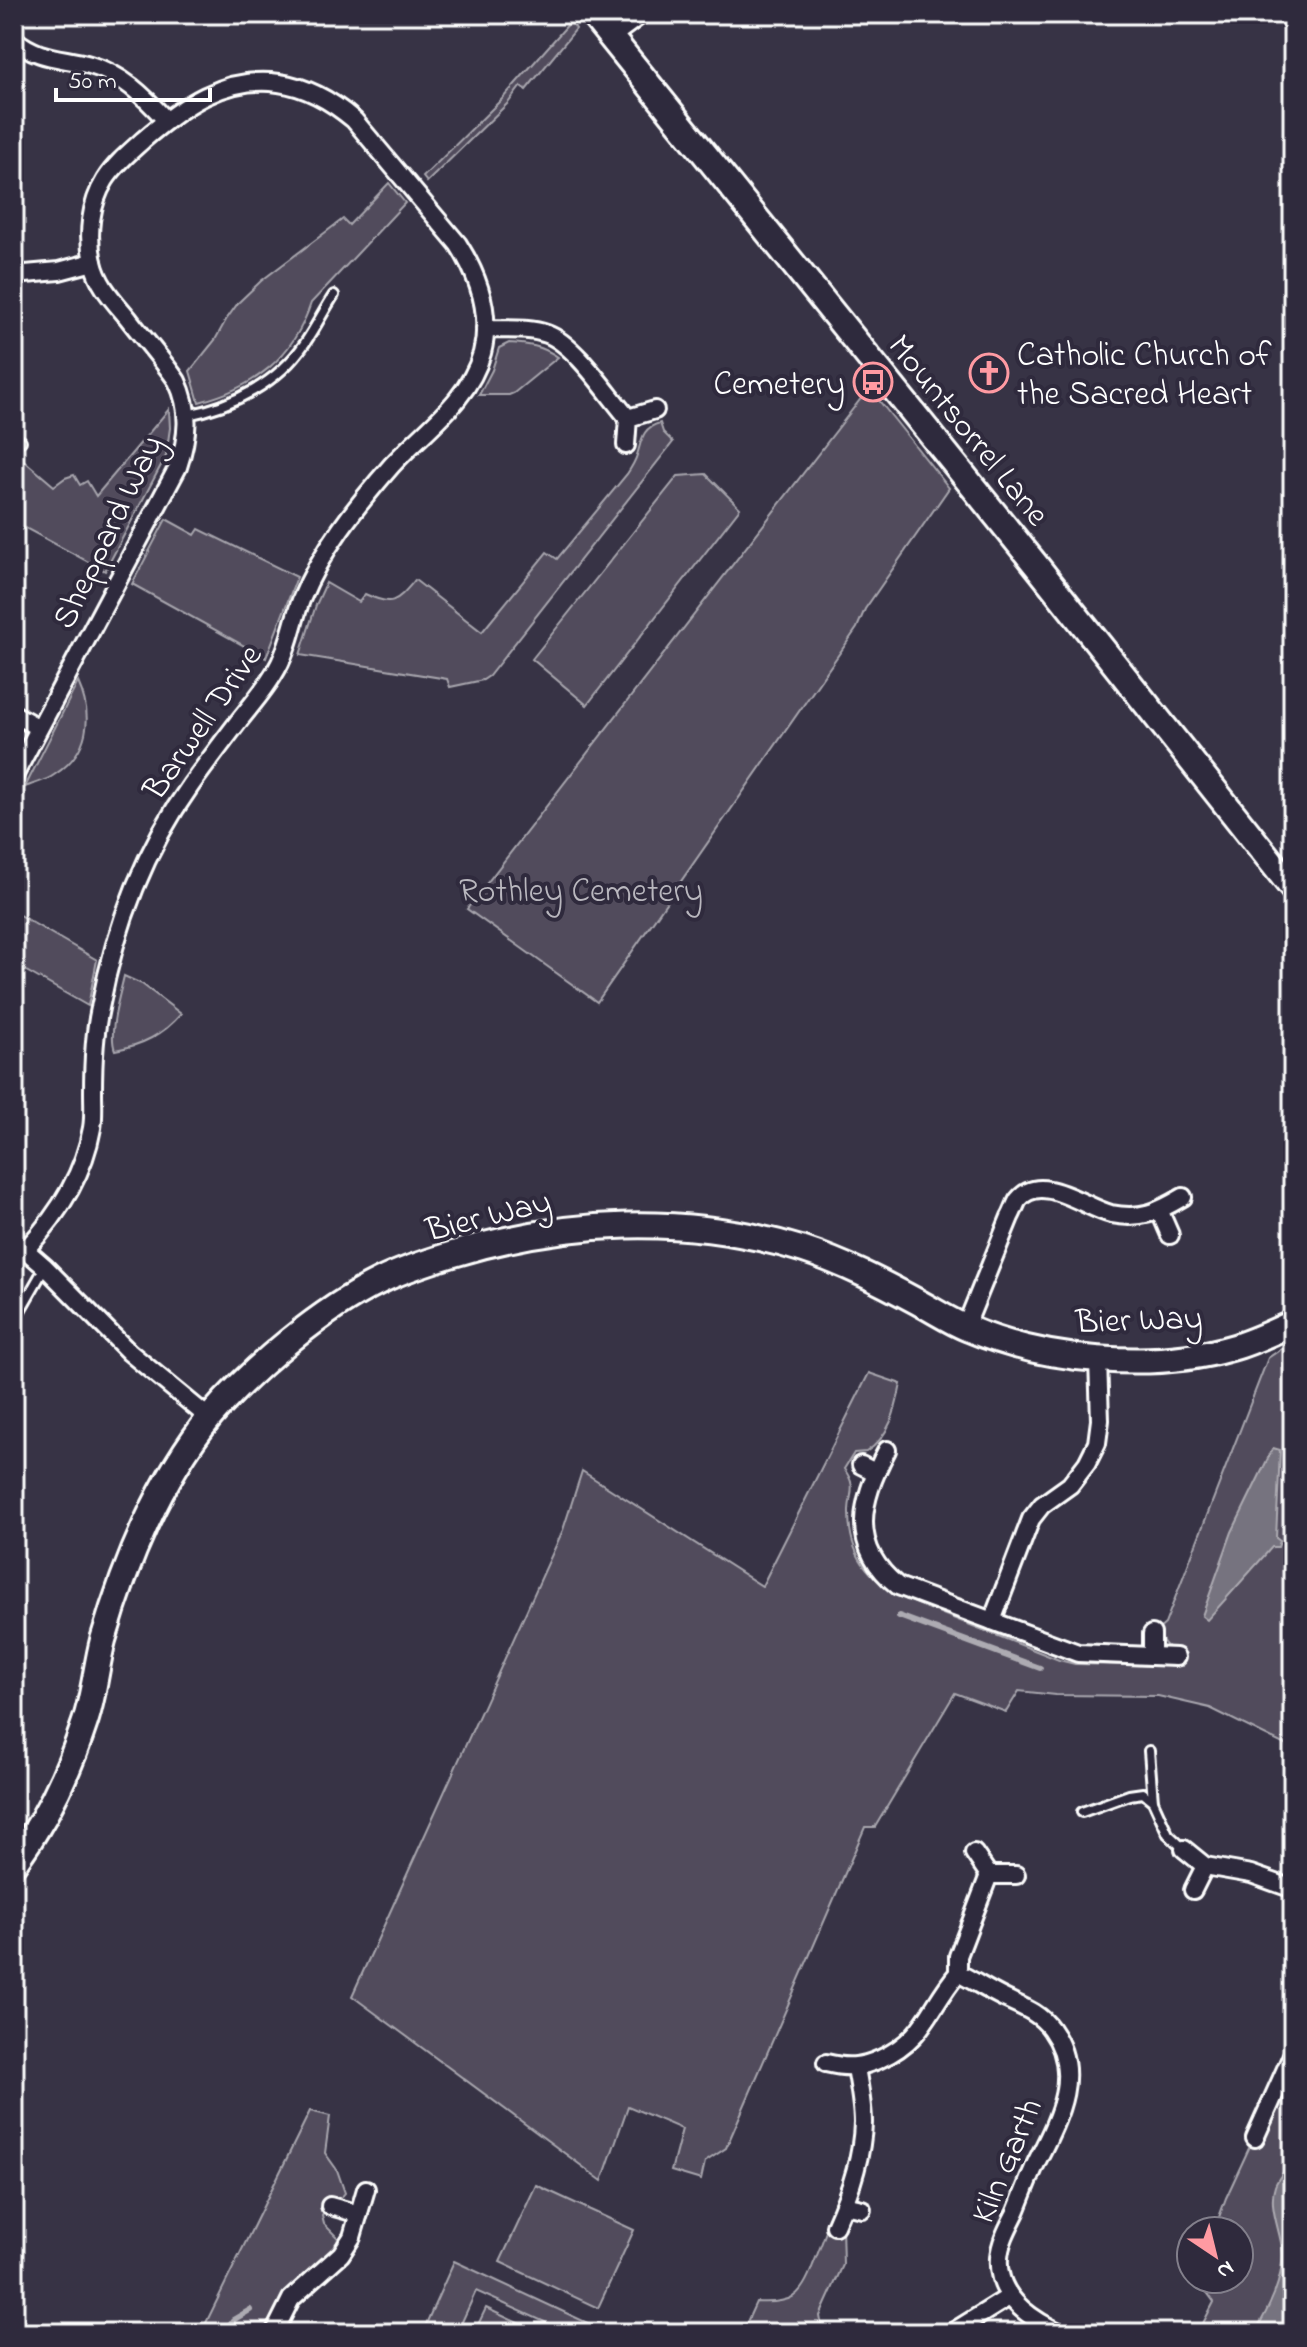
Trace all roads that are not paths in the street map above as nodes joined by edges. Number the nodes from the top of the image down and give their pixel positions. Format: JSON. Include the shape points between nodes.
{"nodes":[{"id":1,"x":592,"y":14,"type":"edge"},
{"id":2,"x":642,"y":14,"type":"edge"},
{"id":3,"x":611,"y":37,"type":"junction"},
{"id":4,"x":14,"y":39,"type":"edge"},
{"id":5,"x":166,"y":120,"type":"junction"},
{"id":6,"x":410,"y":186,"type":"joint"},
{"id":7,"x":93,"y":262,"type":"junction"},
{"id":8,"x":14,"y":275,"type":"edge"},
{"id":9,"x":334,"y":295,"type":"dead end"},
{"id":10,"x":485,"y":329,"type":"junction"},
{"id":11,"x":655,"y":410,"type":"dead end"},
{"id":12,"x":186,"y":415,"type":"junction"},
{"id":13,"x":628,"y":418,"type":"junction"},
{"id":14,"x":626,"y":445,"type":"dead end"},
{"id":15,"x":14,"y":714,"type":"edge"},
{"id":16,"x":39,"y":728,"type":"junction"},
{"id":17,"x":14,"y":776,"type":"edge"},
{"id":18,"x":1293,"y":889,"type":"edge"},
{"id":19,"x":1183,"y":1197,"type":"dead end"},
{"id":20,"x":1160,"y":1212,"type":"junction"},
{"id":21,"x":1170,"y":1235,"type":"dead end"},
{"id":22,"x":20,"y":1244,"type":"edge"},
{"id":23,"x":45,"y":1267,"type":"junction"},
{"id":24,"x":14,"y":1321,"type":"edge"},
{"id":25,"x":1293,"y":1323,"type":"edge"},
{"id":26,"x":965,"y":1328,"type":"junction"},
{"id":27,"x":1098,"y":1360,"type":"junction"},
{"id":28,"x":209,"y":1418,"type":"junction"},
{"id":29,"x":887,"y":1450,"type":"dead end"},
{"id":30,"x":992,"y":1621,"type":"junction"},
{"id":31,"x":1152,"y":1634,"type":"dead end"},
{"id":32,"x":1152,"y":1656,"type":"junction"},
{"id":33,"x":1176,"y":1657,"type":"dead end"},
{"id":34,"x":1149,"y":1751,"type":"dead end"},
{"id":35,"x":1153,"y":1801,"type":"junction"},
{"id":36,"x":1082,"y":1812,"type":"dead end"},
{"id":37,"x":1184,"y":1849,"type":"joint"},
{"id":38,"x":974,"y":1853,"type":"dead end"},
{"id":39,"x":14,"y":1863,"type":"edge"},
{"id":40,"x":1205,"y":1866,"type":"junction"},
{"id":41,"x":989,"y":1875,"type":"junction"},
{"id":42,"x":1016,"y":1875,"type":"dead end"},
{"id":43,"x":1293,"y":1889,"type":"edge"},
{"id":44,"x":1193,"y":1890,"type":"dead end"},
{"id":45,"x":958,"y":1973,"type":"junction"},
{"id":46,"x":1293,"y":2053,"type":"edge"},
{"id":47,"x":826,"y":2063,"type":"dead end"},
{"id":48,"x":856,"y":2067,"type":"junction"},
{"id":49,"x":1255,"y":2138,"type":"dead end"},
{"id":50,"x":366,"y":2189,"type":"dead end"},
{"id":51,"x":844,"y":2205,"type":"junction"},
{"id":52,"x":330,"y":2206,"type":"dead end"},
{"id":53,"x":862,"y":2209,"type":"dead end"},
{"id":54,"x":359,"y":2214,"type":"junction"},
{"id":55,"x":835,"y":2226,"type":"dead end"},
{"id":56,"x":1009,"y":2297,"type":"junction"},
{"id":57,"x":274,"y":2333,"type":"edge"},
{"id":58,"x":951,"y":2333,"type":"edge"},
{"id":59,"x":1061,"y":2333,"type":"edge"}],
"edges":[{"from":1,"to":3,"type":"street","name":"Mountsorrel Lane"},
{"from":2,"to":3,"type":"street"},
{"from":3,"to":18,"type":"street","name":"Mountsorrel Lane"},
{"from":4,"to":5,"type":"street","via":[[38,55],[113,74]]},
{"from":5,"to":6,"type":"street","name":"Sheppard Way","via":[[226,87],[259,82],[292,86],[322,97],[354,120]]},
{"from":5,"to":7,"type":"street","name":"Sheppard Way","via":[[105,181],[89,230]]},
{"from":6,"to":10,"type":"street","name":"Barwell Drive","via":[[471,264],[485,308]]},
{"from":7,"to":8,"type":"street"},
{"from":7,"to":12,"type":"street","name":"Sheppard Way","via":[[107,293],[177,381]]},
{"from":9,"to":12,"type":"lane","via":[[304,345],[275,377],[235,402]]},
{"from":10,"to":13,"type":"street","via":[[529,330],[563,343]]},
{"from":10,"to":22,"type":"street","name":"Barwell Drive","via":[[482,353],[462,394],[393,464],[329,548],[300,603],[280,663],[176,806],[141,872],[117,932],[99,1009],[88,1142],[50,1224]]},
{"from":11,"to":13,"type":"street"},
{"from":12,"to":16,"type":"street","name":"Sheppard Way","via":[[178,467]]},
{"from":13,"to":14,"type":"street"},
{"from":15,"to":16,"type":"street"},
{"from":16,"to":17,"type":"street","name":"Sheppard Way"},
{"from":19,"to":20,"type":"street"},
{"from":20,"to":21,"type":"street"},
{"from":20,"to":26,"type":"street","via":[[1110,1213],[1051,1189],[1029,1192],[1010,1217]]},
{"from":22,"to":23,"type":"street"},
{"from":23,"to":24,"type":"lane"},
{"from":23,"to":28,"type":"street","via":[[129,1352]]},
{"from":25,"to":27,"type":"street","name":"Bier Way","via":[[1229,1349],[1168,1359]]},
{"from":26,"to":27,"type":"street","name":"Bier Way","via":[[1002,1342]]},
{"from":26,"to":28,"type":"street","name":"Bier Way","via":[[856,1269],[749,1236],[681,1226],[553,1230],[493,1241],[380,1281],[284,1345]]},
{"from":27,"to":30,"type":"street","via":[[1097,1443],[1070,1485],[1031,1519]]},
{"from":28,"to":39,"type":"street","name":"Bier Way","via":[[169,1479],[127,1567],[102,1643],[86,1720],[60,1786]]},
{"from":29,"to":30,"type":"street","via":[[868,1468],[863,1512],[869,1549],[887,1577],[912,1593]]},
{"from":30,"to":32,"type":"street","via":[[1078,1653]]},
{"from":31,"to":32,"type":"street"},
{"from":32,"to":33,"type":"street"},
{"from":34,"to":35,"type":"lane"},
{"from":35,"to":36,"type":"lane","via":[[1143,1793],[1129,1795]]},
{"from":35,"to":37,"type":"lane","via":[[1168,1834]]},
{"from":37,"to":40,"type":"street"},
{"from":38,"to":41,"type":"street"},
{"from":40,"to":43,"type":"street"},
{"from":40,"to":44,"type":"street"},
{"from":41,"to":42,"type":"street"},
{"from":41,"to":45,"type":"street","via":[[958,1956]]},
{"from":45,"to":48,"type":"street","via":[[910,2042]]},
{"from":45,"to":56,"type":"street","name":"Kiln Garth","via":[[1038,2016],[1065,2057],[1062,2106],[1002,2243],[999,2260]]},
{"from":46,"to":49,"type":"street"},
{"from":47,"to":48,"type":"street"},
{"from":48,"to":51,"type":"street","via":[[861,2144]]},
{"from":50,"to":54,"type":"street"},
{"from":51,"to":53,"type":"street"},
{"from":51,"to":55,"type":"street"},
{"from":52,"to":54,"type":"street"},
{"from":54,"to":57,"type":"street","via":[[341,2254],[291,2299]]},
{"from":56,"to":58,"type":"street"},
{"from":56,"to":59,"type":"street","via":[[1027,2315]]}]}
